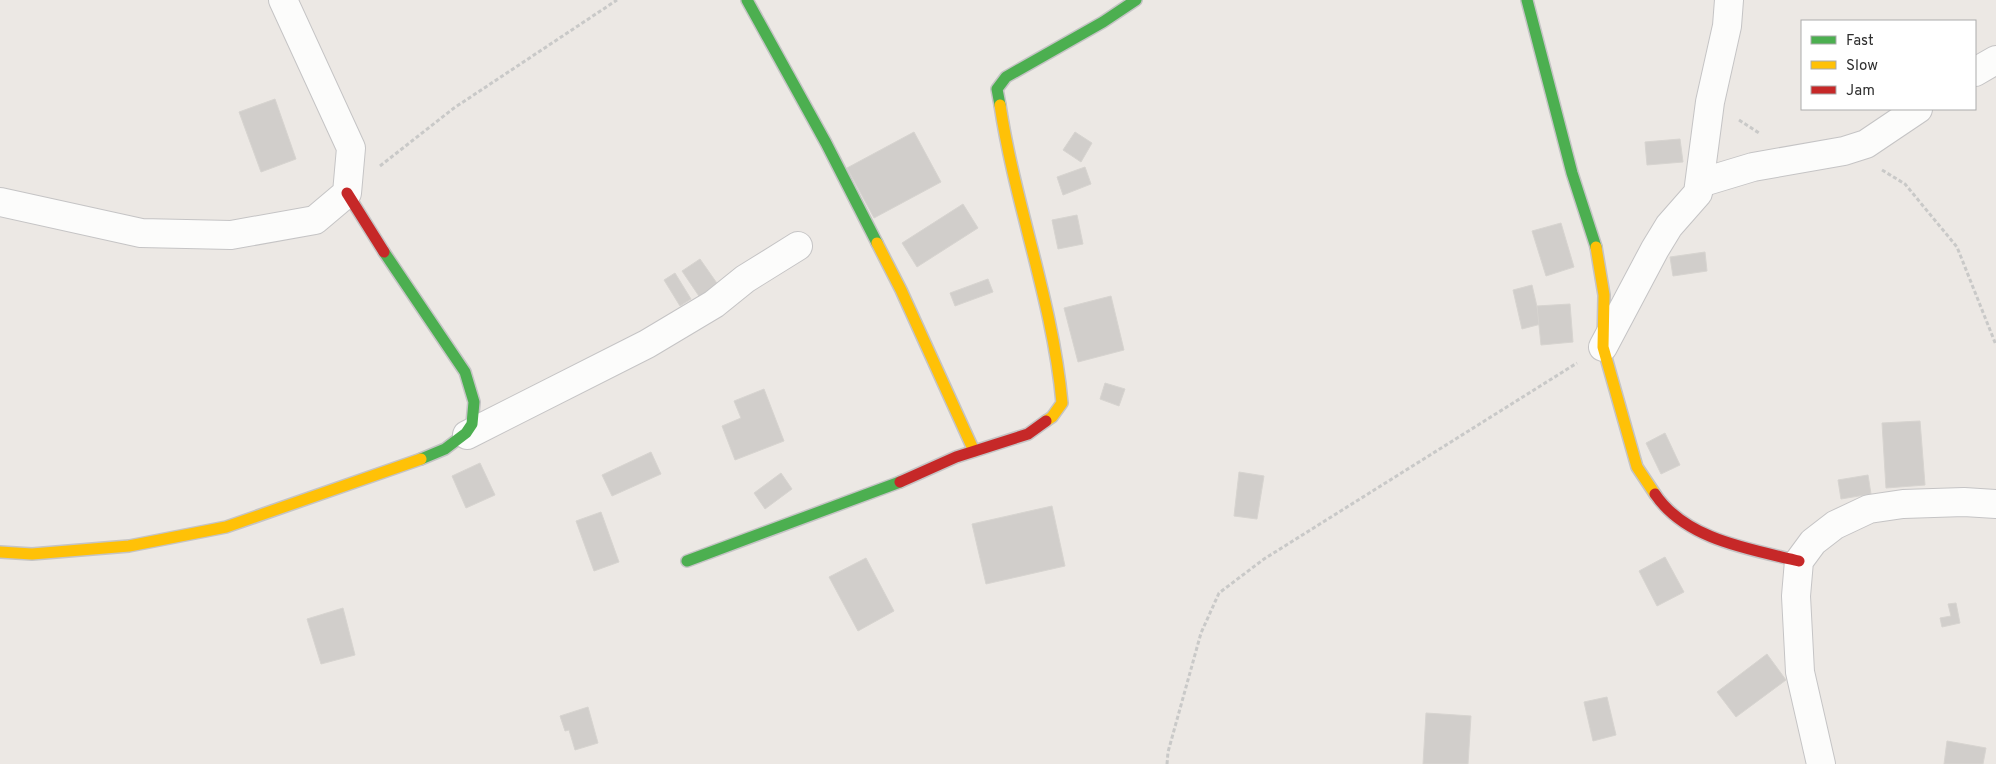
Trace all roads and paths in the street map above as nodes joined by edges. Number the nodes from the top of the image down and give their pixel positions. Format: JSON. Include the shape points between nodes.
{"nodes":[{"id":1,"x":283,"y":0,"type":"edge"},
{"id":2,"x":617,"y":0,"type":"edge"},
{"id":3,"x":747,"y":0,"type":"edge"},
{"id":4,"x":1136,"y":0,"type":"edge"},
{"id":5,"x":1527,"y":0,"type":"edge"},
{"id":6,"x":1729,"y":0,"type":"edge"},
{"id":7,"x":1996,"y":60,"type":"edge"},
{"id":8,"x":1976,"y":71,"type":"edge"},
{"id":9,"x":1917,"y":110,"type":"edge"},
{"id":10,"x":1844,"y":150,"type":"junction"},
{"id":11,"x":1700,"y":183,"type":"junction"},
{"id":12,"x":346,"y":193,"type":"junction"},
{"id":13,"x":0,"y":202,"type":"edge"},
{"id":14,"x":798,"y":246,"type":"dead end"},
{"id":15,"x":1996,"y":345,"type":"edge"},
{"id":16,"x":1603,"y":347,"type":"junction"},
{"id":17,"x":467,"y":435,"type":"junction"},
{"id":18,"x":974,"y":451,"type":"junction"},
{"id":19,"x":1996,"y":504,"type":"edge"},
{"id":20,"x":0,"y":552,"type":"edge"},
{"id":21,"x":1799,"y":560,"type":"junction"},
{"id":22,"x":687,"y":561,"type":"dead end"},
{"id":23,"x":1167,"y":764,"type":"edge"},
{"id":24,"x":1821,"y":764,"type":"edge"}],
"edges":[{"from":1,"to":12,"type":"street","via":[[352,148]]},
{"from":2,"to":12,"type":"path","via":[[454,108]]},
{"from":3,"to":18,"type":"street","via":[[826,143],[901,290]]},
{"from":4,"to":18,"type":"street","via":[[1006,78],[997,89],[1004,134],[1042,292],[1062,403],[1052,417],[1028,434]]},
{"from":5,"to":16,"type":"street","via":[[1572,173],[1599,258],[1604,295]]},
{"from":6,"to":11,"type":"street","via":[[1727,26],[1710,102]]},
{"from":7,"to":8,"type":"street"},
{"from":9,"to":10,"type":"street","via":[[1866,144]]},
{"from":10,"to":11,"type":"street","via":[[1753,167]]},
{"from":10,"to":15,"type":"path","via":[[1905,184],[1957,247]]},
{"from":11,"to":16,"type":"street","via":[[1698,193],[1669,226],[1655,249]]},
{"from":12,"to":13,"type":"street","via":[[315,220],[231,235],[141,233]]},
{"from":12,"to":17,"type":"street","via":[[465,372],[476,412]]},
{"from":14,"to":17,"type":"street","via":[[745,279],[714,304],[647,344]]},
{"from":16,"to":21,"type":"street","via":[[1637,467],[1661,503],[1687,524],[1725,543]]},
{"from":16,"to":23,"type":"path","via":[[1264,559],[1219,593],[1200,634],[1186,680]]},
{"from":17,"to":20,"type":"street","via":[[447,449],[429,456],[226,527],[130,546],[32,554]]},
{"from":18,"to":22,"type":"street","via":[[884,489]]},
{"from":19,"to":21,"type":"street","via":[[1903,504],[1869,509],[1835,525],[1813,542]]},
{"from":21,"to":24,"type":"street","via":[[1796,596],[1800,672]]}]}
